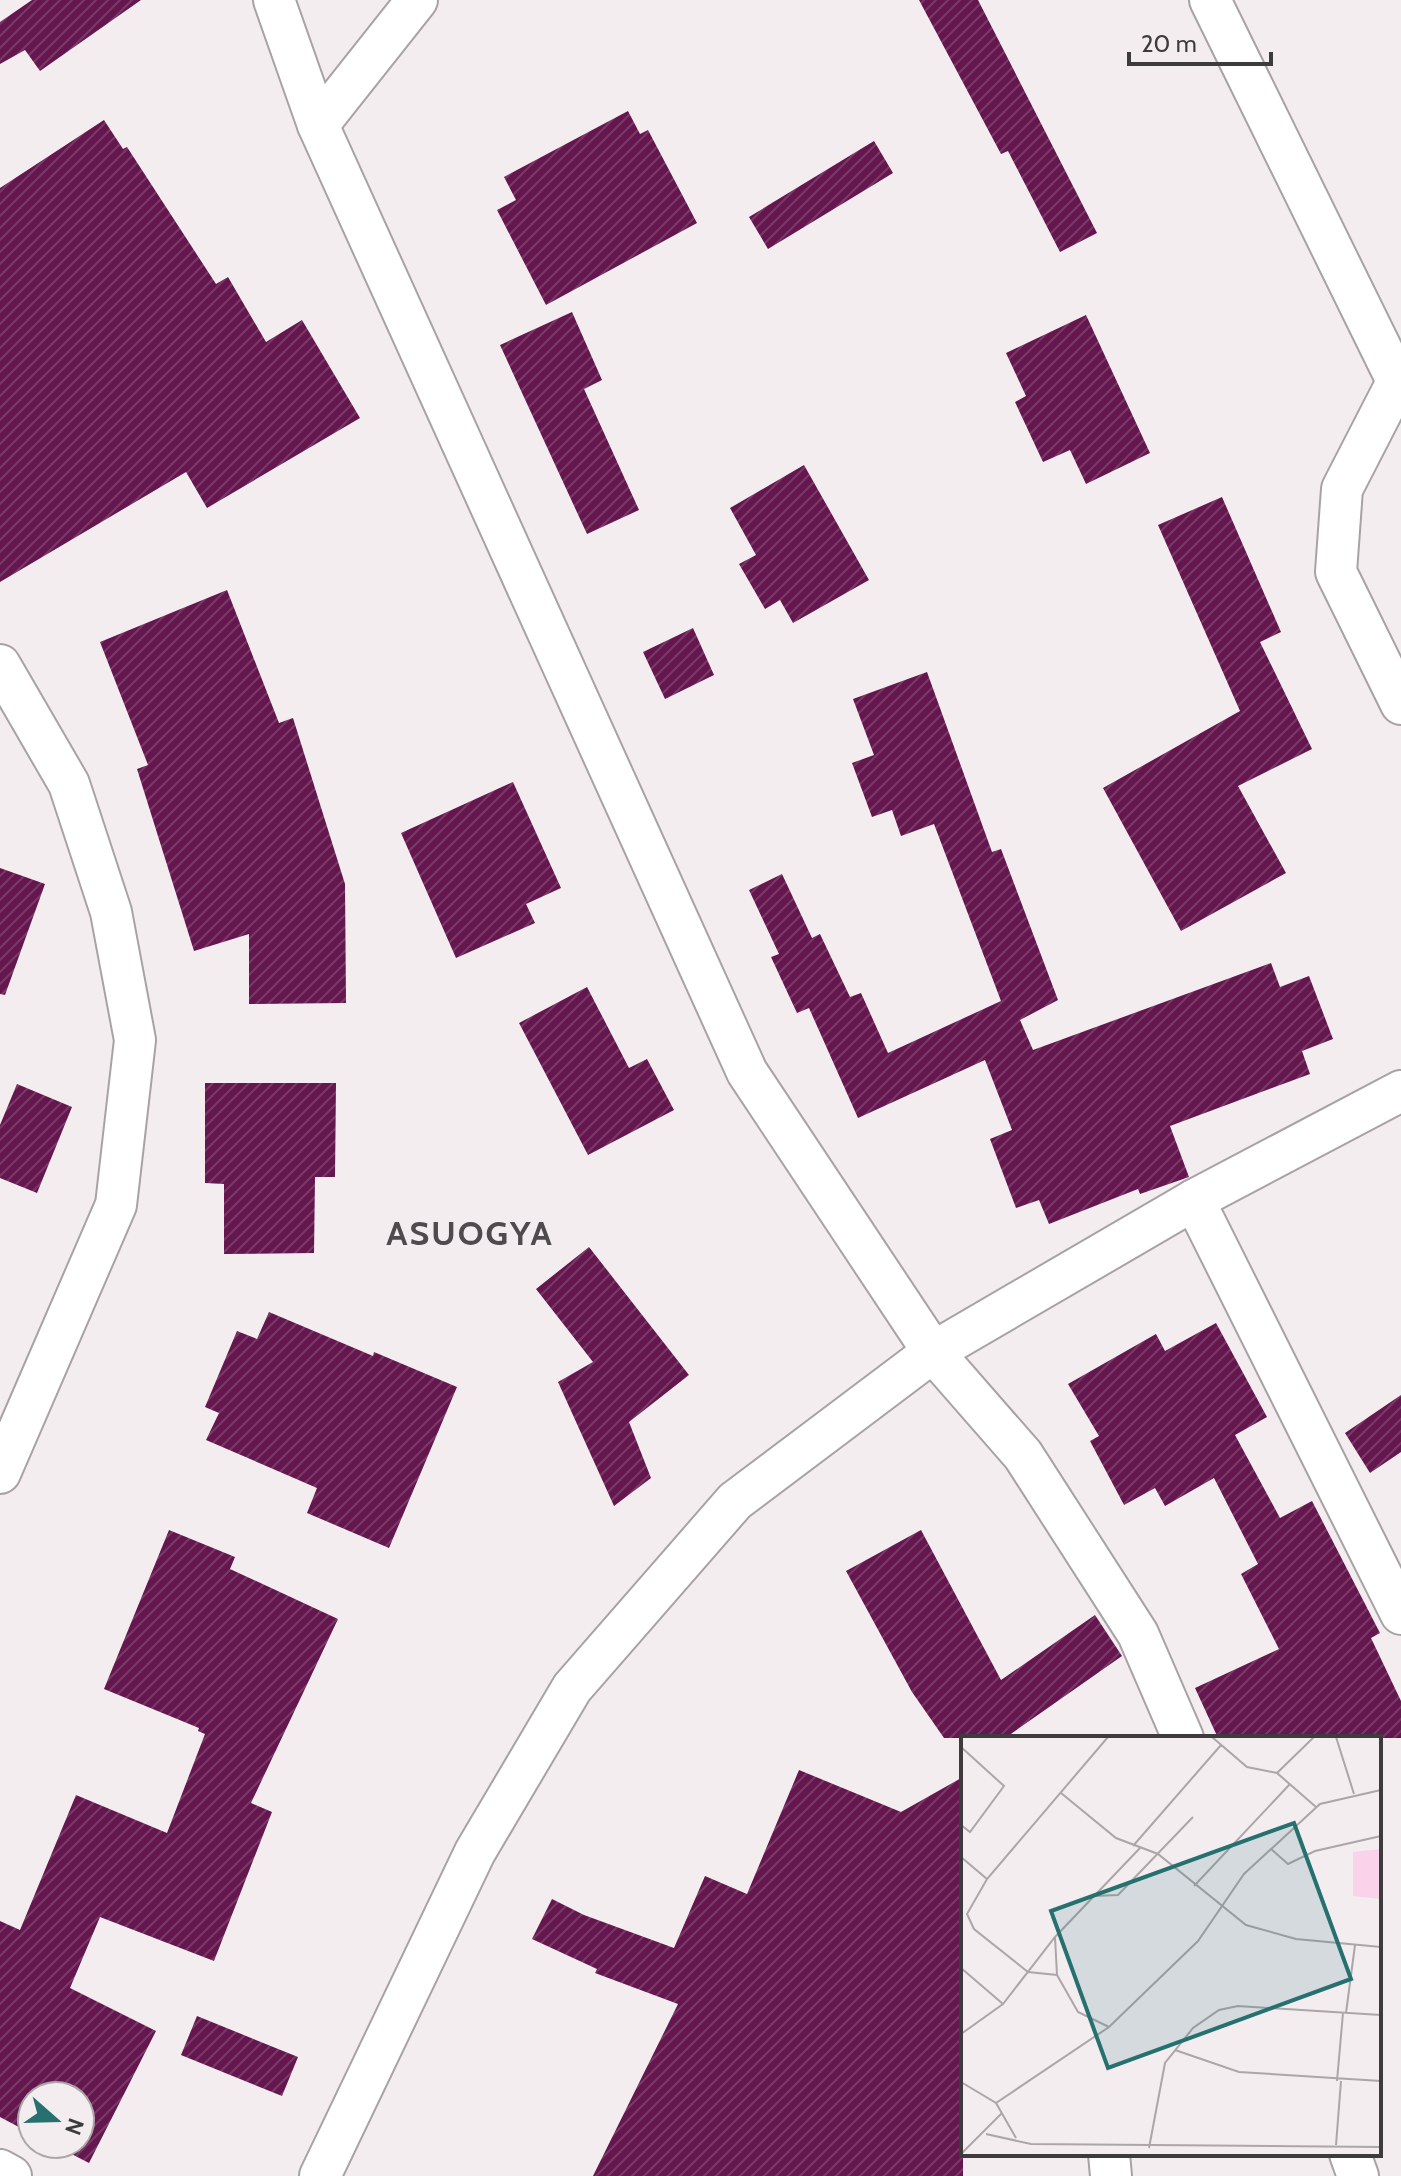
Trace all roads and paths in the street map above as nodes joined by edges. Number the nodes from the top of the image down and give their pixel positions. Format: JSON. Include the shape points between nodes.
{"nodes":[{"id":1,"x":274,"y":0,"type":"edge"},
{"id":2,"x":417,"y":0,"type":"edge"},
{"id":3,"x":1210,"y":0,"type":"edge"},
{"id":4,"x":318,"y":125,"type":"junction"},
{"id":5,"x":1399,"y":386,"type":"edge"},
{"id":6,"x":0,"y":665,"type":"edge"},
{"id":7,"x":1401,"y":704,"type":"edge"},
{"id":8,"x":1401,"y":1091,"type":"edge"},
{"id":9,"x":1194,"y":1200,"type":"junction"},
{"id":10,"x":933,"y":1352,"type":"junction"},
{"id":11,"x":0,"y":1473,"type":"edge"},
{"id":12,"x":1401,"y":1614,"type":"edge"},
{"id":13,"x":1182,"y":1736,"type":"edge"},
{"id":14,"x":1109,"y":2156,"type":"edge"},
{"id":15,"x":1351,"y":2156,"type":"edge"},
{"id":16,"x":0,"y":2170,"type":"edge"},
{"id":17,"x":11,"y":2176,"type":"edge"},
{"id":18,"x":320,"y":2176,"type":"edge"},
{"id":19,"x":1111,"y":2176,"type":"edge"},
{"id":20,"x":1358,"y":2176,"type":"edge"}],
"edges":[{"from":1,"to":4,"type":"street"},
{"from":2,"to":4,"type":"street"},
{"from":3,"to":5,"type":"street"},
{"from":4,"to":10,"type":"street","via":[[747,1072]]},
{"from":5,"to":7,"type":"street","via":[[1342,489],[1336,572]]},
{"from":6,"to":11,"type":"street","via":[[69,784],[111,912],[135,1040],[116,1205]]},
{"from":8,"to":9,"type":"street"},
{"from":9,"to":10,"type":"street"},
{"from":9,"to":12,"type":"street"},
{"from":10,"to":13,"type":"street","via":[[1023,1455],[1138,1634]]},
{"from":10,"to":18,"type":"street","via":[[735,1501],[572,1688],[475,1852]]},
{"from":14,"to":19,"type":"street"},
{"from":15,"to":20,"type":"street"},
{"from":16,"to":17,"type":"street"}]}
